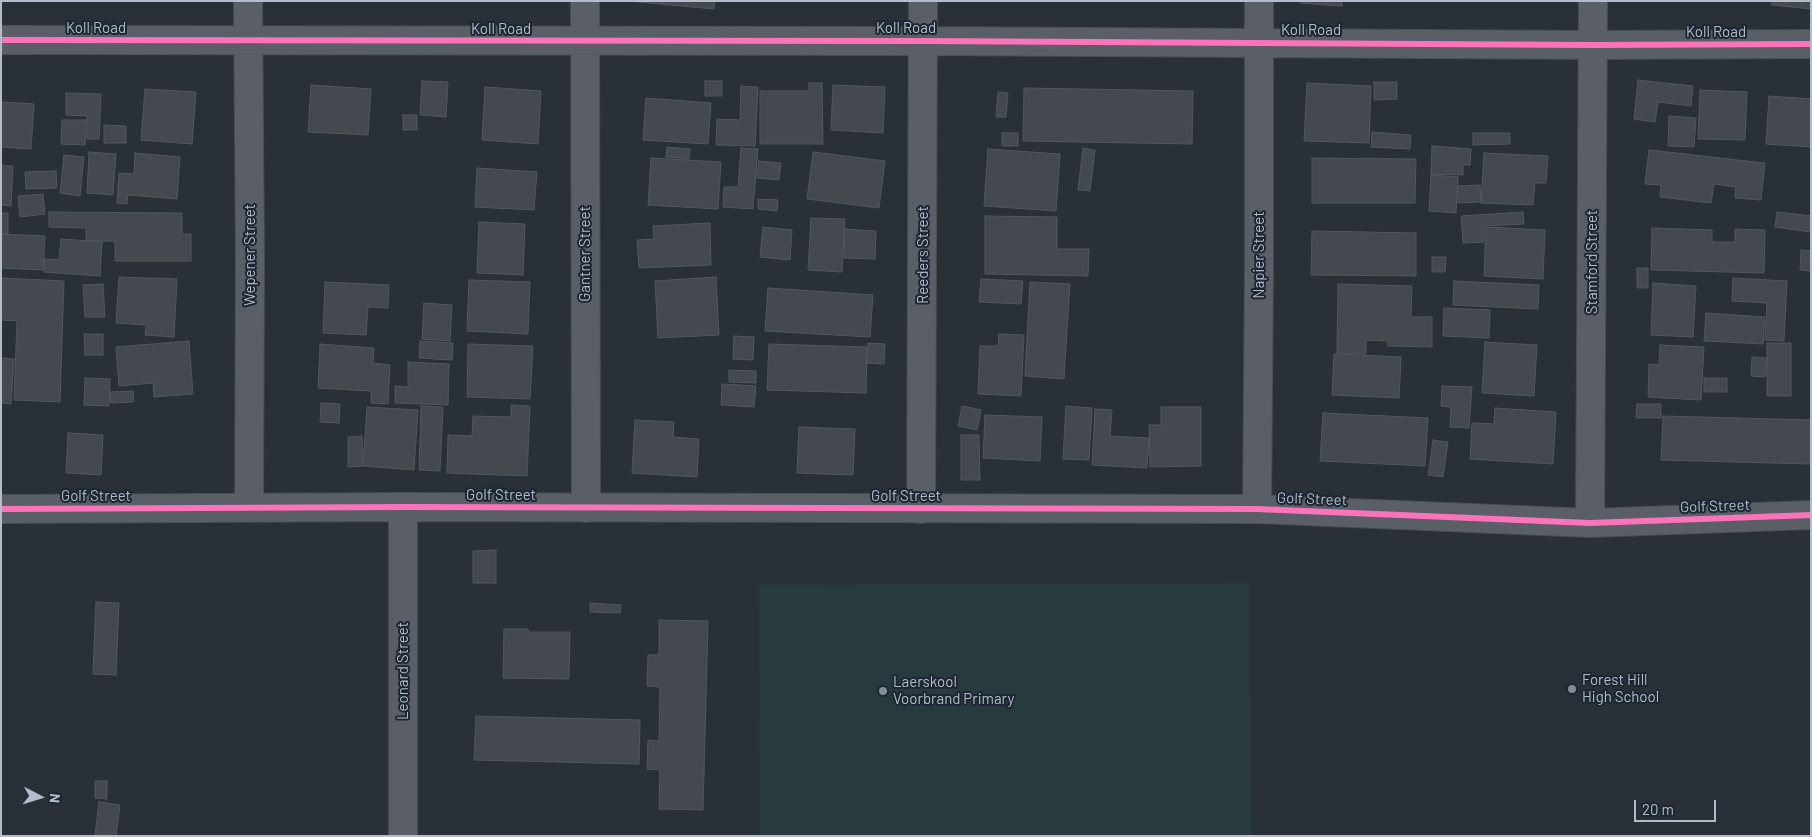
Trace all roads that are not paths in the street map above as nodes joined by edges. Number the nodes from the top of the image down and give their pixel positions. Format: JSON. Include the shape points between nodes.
{"nodes":[{"id":1,"x":248,"y":1,"type":"edge"},
{"id":2,"x":585,"y":1,"type":"edge"},
{"id":3,"x":923,"y":1,"type":"edge"},
{"id":4,"x":1259,"y":1,"type":"edge"},
{"id":5,"x":1593,"y":1,"type":"edge"},
{"id":6,"x":1,"y":40,"type":"edge"},
{"id":7,"x":248,"y":41,"type":"junction"},
{"id":8,"x":585,"y":41,"type":"junction"},
{"id":9,"x":924,"y":41,"type":"junction"},
{"id":10,"x":1259,"y":42,"type":"junction"},
{"id":11,"x":1811,"y":44,"type":"edge"},
{"id":12,"x":1593,"y":45,"type":"junction"},
{"id":13,"x":404,"y":507,"type":"junction"},
{"id":14,"x":249,"y":508,"type":"junction"},
{"id":15,"x":586,"y":508,"type":"junction"},
{"id":16,"x":921,"y":509,"type":"junction"},
{"id":17,"x":1257,"y":509,"type":"junction"},
{"id":18,"x":1,"y":510,"type":"edge"},
{"id":19,"x":1811,"y":514,"type":"edge"},
{"id":20,"x":1590,"y":523,"type":"junction"},
{"id":21,"x":403,"y":836,"type":"edge"}],
"edges":[{"from":1,"to":7,"type":"street","name":"Wepener Street"},
{"from":2,"to":8,"type":"street","name":"Gantner Street"},
{"from":3,"to":9,"type":"street","name":"Reeders Street"},
{"from":4,"to":10,"type":"street","name":"Napier Street"},
{"from":5,"to":12,"type":"street","name":"Stamford Street"},
{"from":6,"to":7,"type":"street","name":"Koll Road"},
{"from":7,"to":8,"type":"street","name":"Koll Road"},
{"from":7,"to":14,"type":"street","name":"Wepener Street"},
{"from":8,"to":9,"type":"street","name":"Koll Road"},
{"from":8,"to":15,"type":"street","name":"Gantner Street"},
{"from":9,"to":10,"type":"street","name":"Koll Road"},
{"from":9,"to":16,"type":"street","name":"Reeders Street"},
{"from":10,"to":12,"type":"street","name":"Koll Road"},
{"from":10,"to":17,"type":"street","name":"Napier Street"},
{"from":11,"to":12,"type":"street","name":"Koll Road"},
{"from":12,"to":20,"type":"street","name":"Stamford Street"},
{"from":13,"to":14,"type":"street","name":"Golf Street"},
{"from":13,"to":15,"type":"street","name":"Golf Street"},
{"from":13,"to":21,"type":"street","name":"Leonard Street"},
{"from":14,"to":18,"type":"street","name":"Golf Street"},
{"from":15,"to":16,"type":"street","name":"Golf Street"},
{"from":16,"to":17,"type":"street","name":"Golf Street"},
{"from":17,"to":20,"type":"street","name":"Golf Street"},
{"from":19,"to":20,"type":"street","name":"Golf Street"}]}
